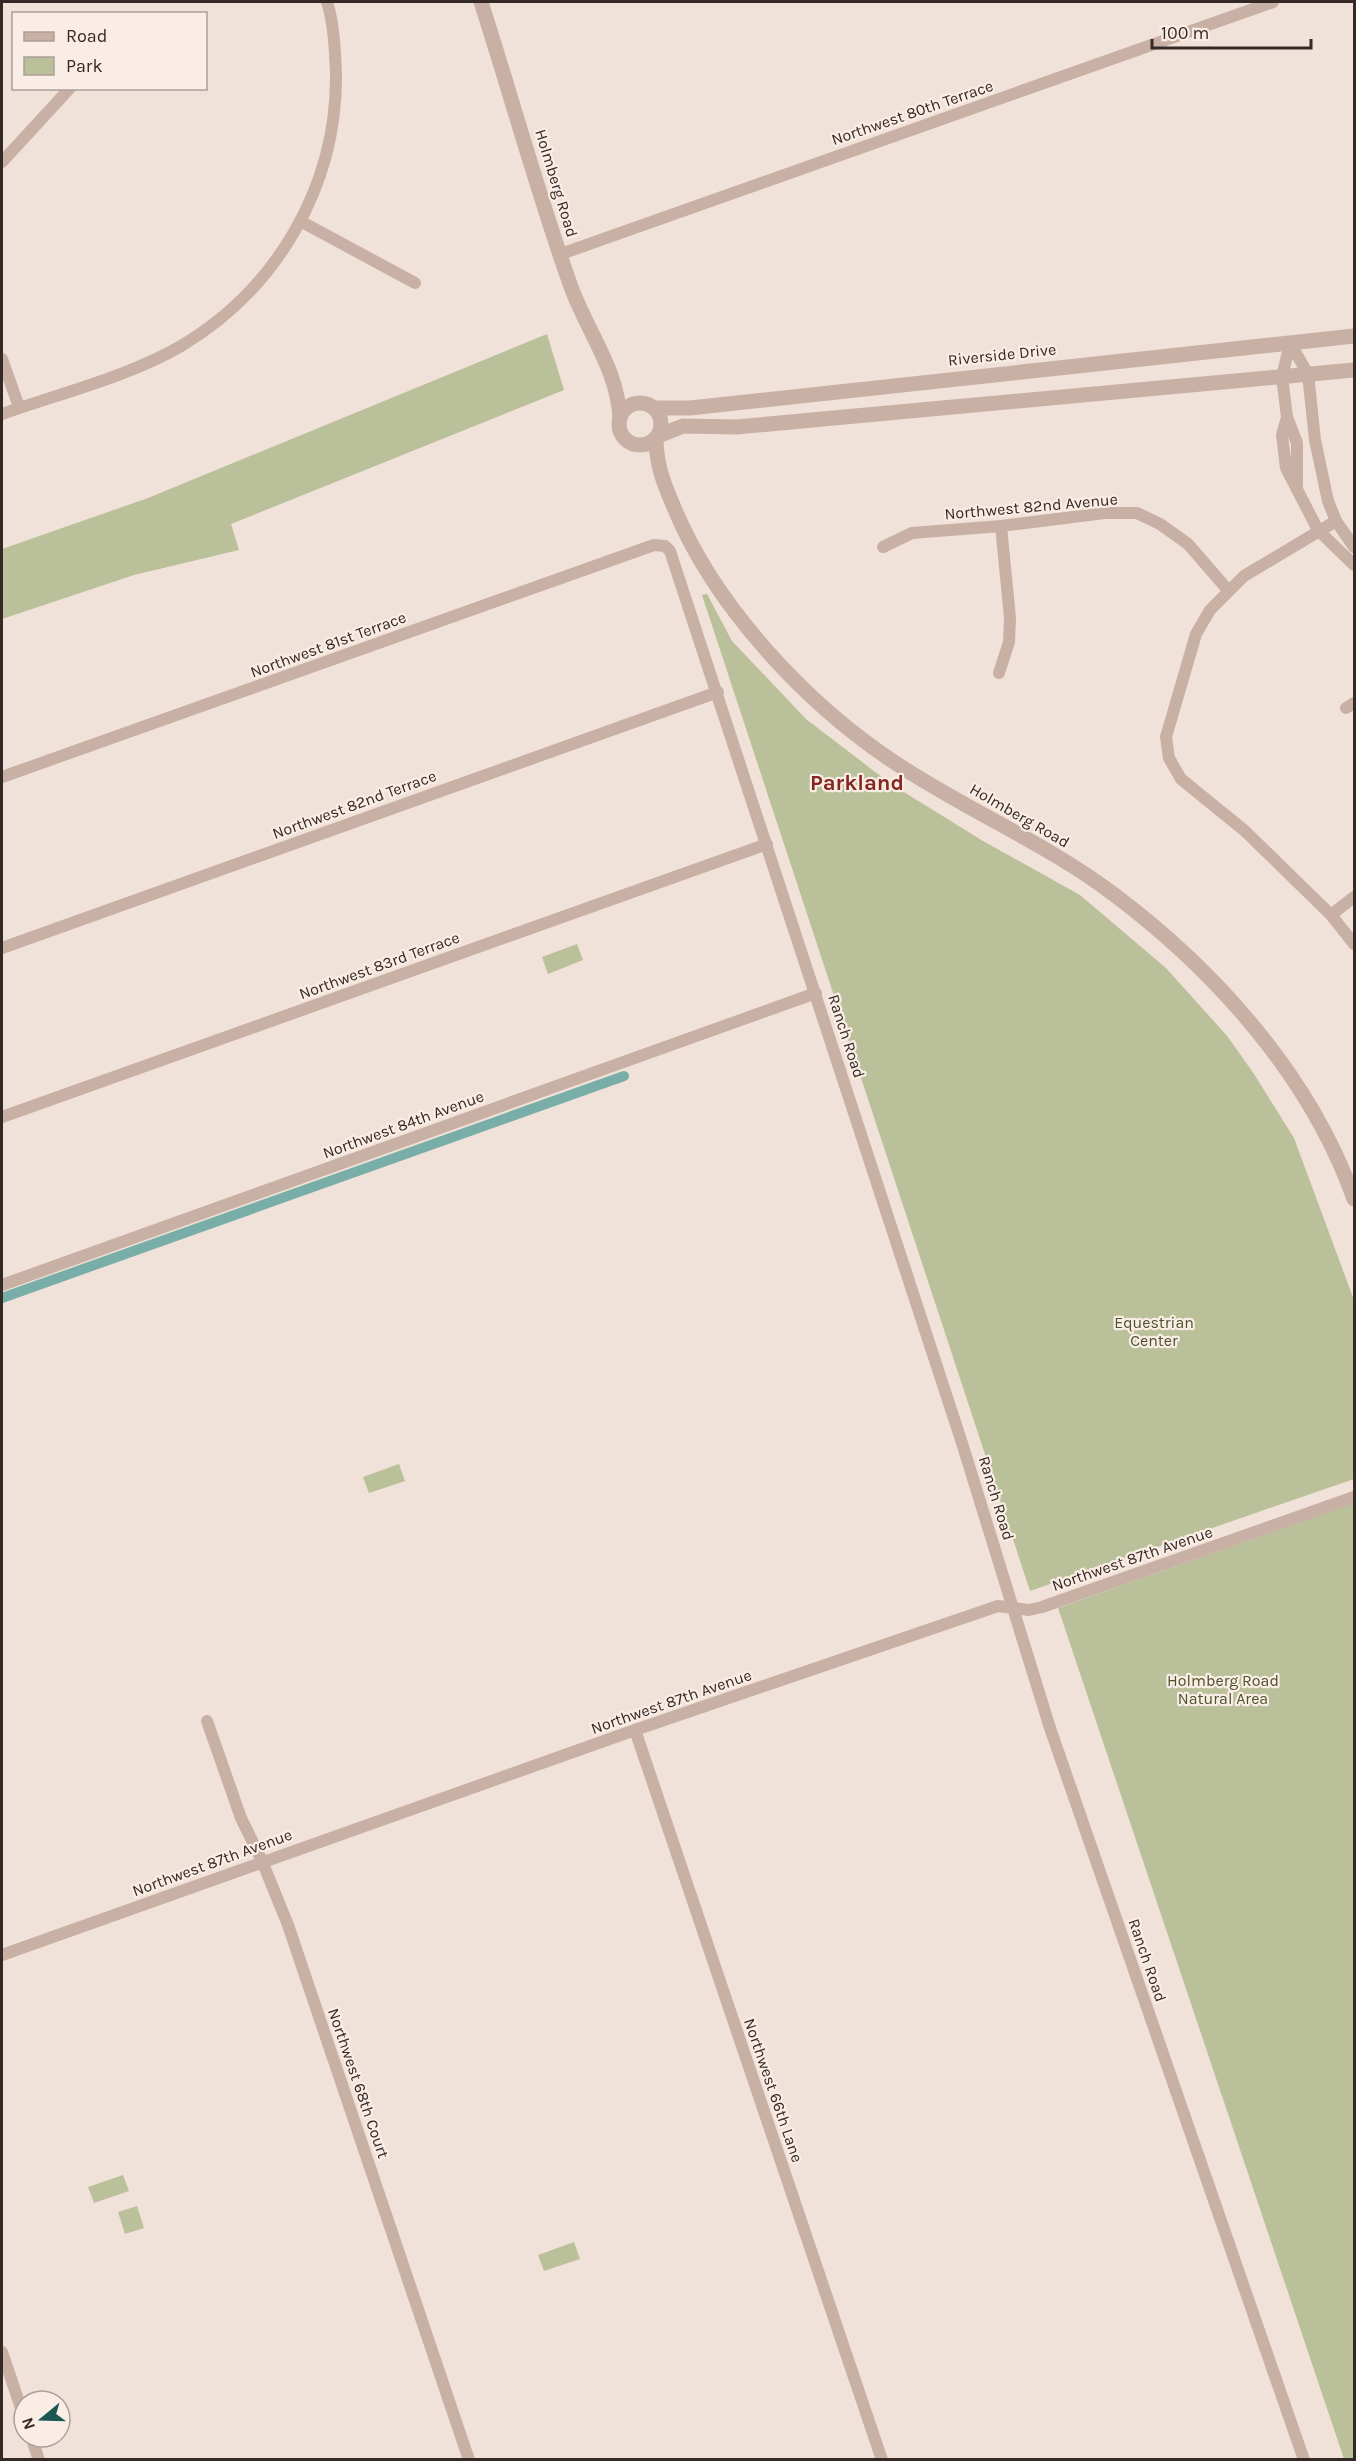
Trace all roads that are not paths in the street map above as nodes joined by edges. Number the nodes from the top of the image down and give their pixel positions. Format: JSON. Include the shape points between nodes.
{"nodes":[{"id":1,"x":327,"y":2,"type":"edge"},
{"id":2,"x":481,"y":2,"type":"edge"},
{"id":3,"x":1273,"y":2,"type":"edge"},
{"id":4,"x":68,"y":90,"type":"edge"},
{"id":5,"x":2,"y":162,"type":"edge"},
{"id":6,"x":302,"y":222,"type":"junction"},
{"id":7,"x":561,"y":254,"type":"junction"},
{"id":8,"x":415,"y":283,"type":"dead end"},
{"id":9,"x":1354,"y":336,"type":"edge"},
{"id":10,"x":1290,"y":343,"type":"junction"},
{"id":11,"x":2,"y":360,"type":"edge"},
{"id":12,"x":1354,"y":370,"type":"edge"},
{"id":13,"x":611,"y":371,"type":"junction"},
{"id":14,"x":1308,"y":374,"type":"junction"},
{"id":15,"x":1282,"y":377,"type":"junction"},
{"id":16,"x":648,"y":406,"type":"junction"},
{"id":17,"x":19,"y":407,"type":"junction"},
{"id":18,"x":2,"y":414,"type":"edge"},
{"id":19,"x":1287,"y":417,"type":"junction"},
{"id":20,"x":620,"y":419,"type":"junction"},
{"id":21,"x":736,"y":427,"type":"junction"},
{"id":22,"x":657,"y":437,"type":"junction"},
{"id":23,"x":632,"y":444,"type":"junction"},
{"id":24,"x":1318,"y":462,"type":"junction"},
{"id":25,"x":1297,"y":465,"type":"junction"},
{"id":26,"x":659,"y":472,"type":"junction"},
{"id":27,"x":1298,"y":486,"type":"junction"},
{"id":28,"x":1336,"y":521,"type":"junction"},
{"id":29,"x":1001,"y":526,"type":"junction"},
{"id":30,"x":1318,"y":530,"type":"junction"},
{"id":31,"x":665,"y":546,"type":"joint"},
{"id":32,"x":883,"y":547,"type":"dead end"},
{"id":33,"x":1354,"y":548,"type":"edge"},
{"id":34,"x":1354,"y":565,"type":"edge"},
{"id":35,"x":1228,"y":590,"type":"junction"},
{"id":36,"x":999,"y":673,"type":"dead end"},
{"id":37,"x":718,"y":692,"type":"junction"},
{"id":38,"x":2,"y":777,"type":"edge"},
{"id":39,"x":767,"y":844,"type":"junction"},
{"id":40,"x":1354,"y":897,"type":"edge"},
{"id":41,"x":1331,"y":915,"type":"junction"},
{"id":42,"x":1354,"y":944,"type":"edge"},
{"id":43,"x":2,"y":948,"type":"edge"},
{"id":44,"x":816,"y":993,"type":"junction"},
{"id":45,"x":2,"y":1117,"type":"edge"},
{"id":46,"x":1354,"y":1199,"type":"edge"},
{"id":47,"x":2,"y":1285,"type":"edge"},
{"id":48,"x":1354,"y":1497,"type":"edge"},
{"id":49,"x":1014,"y":1607,"type":"junction"},
{"id":50,"x":207,"y":1721,"type":"dead end"},
{"id":51,"x":635,"y":1730,"type":"junction"},
{"id":52,"x":262,"y":1861,"type":"junction"},
{"id":53,"x":2,"y":1955,"type":"edge"},
{"id":54,"x":2,"y":2352,"type":"edge"},
{"id":55,"x":15,"y":2389,"type":"edge"},
{"id":56,"x":469,"y":2460,"type":"edge"},
{"id":57,"x":882,"y":2460,"type":"edge"},
{"id":58,"x":1304,"y":2460,"type":"edge"}],
"edges":[{"from":1,"to":6,"type":"street","via":[[336,55],[336,101],[320,178]]},
{"from":2,"to":7,"type":"street","name":"Holmberg Road"},
{"from":3,"to":7,"type":"street","name":"Northwest 80th Terrace"},
{"from":4,"to":5,"type":"street"},
{"from":6,"to":8,"type":"street"},
{"from":6,"to":17,"type":"street","via":[[248,295],[213,325],[179,347],[139,365]]},
{"from":7,"to":13,"type":"street","name":"Holmberg Road","via":[[580,309]]},
{"from":9,"to":10,"type":"street","name":"Riverside Drive"},
{"from":10,"to":14,"type":"street"},
{"from":10,"to":15,"type":"street"},
{"from":10,"to":16,"type":"street","name":"Riverside Drive","via":[[690,408]]},
{"from":11,"to":17,"type":"street"},
{"from":12,"to":14,"type":"street"},
{"from":13,"to":16,"type":"street","name":"Holmberg Road"},
{"from":13,"to":20,"type":"street","name":"Holmberg Road"},
{"from":14,"to":15,"type":"street"},
{"from":14,"to":24,"type":"street"},
{"from":15,"to":19,"type":"street"},
{"from":15,"to":21,"type":"street"},
{"from":16,"to":20,"type":"street","via":[[631,406]]},
{"from":16,"to":22,"type":"street","via":[[661,424]]},
{"from":17,"to":18,"type":"street"},
{"from":19,"to":25,"type":"street","via":[[1297,443]]},
{"from":19,"to":27,"type":"street","via":[[1283,453],[1286,468]]},
{"from":20,"to":23,"type":"street","via":[[621,433]]},
{"from":21,"to":22,"type":"street","via":[[683,426]]},
{"from":21,"to":26,"type":"street","via":[[667,442],[660,455]]},
{"from":22,"to":23,"type":"street","via":[[648,444]]},
{"from":22,"to":26,"type":"street","name":"Holmberg Road"},
{"from":23,"to":26,"type":"street","name":"Holmberg Road"},
{"from":24,"to":25,"type":"street"},
{"from":24,"to":28,"type":"street"},
{"from":25,"to":27,"type":"street"},
{"from":26,"to":46,"type":"street","name":"Holmberg Road","via":[[692,547],[713,580],[770,652],[821,703],[895,762],[1107,889],[1209,977],[1257,1032],[1297,1088],[1329,1139]]},
{"from":27,"to":30,"type":"street"},
{"from":28,"to":30,"type":"street"},
{"from":28,"to":33,"type":"street"},
{"from":29,"to":32,"type":"street","name":"Northwest 82nd Avenue","via":[[912,533]]},
{"from":29,"to":35,"type":"street","name":"Northwest 82nd Avenue","via":[[1137,513],[1188,544]]},
{"from":29,"to":36,"type":"street","via":[[1010,618],[1009,642]]},
{"from":30,"to":34,"type":"street"},
{"from":30,"to":35,"type":"street"},
{"from":31,"to":37,"type":"street","name":"Ranch Road","via":[[674,558]]},
{"from":31,"to":38,"type":"street","name":"Northwest 81st Terrace","via":[[654,545]]},
{"from":35,"to":41,"type":"street","via":[[1196,634],[1166,737],[1169,758],[1181,779],[1245,831]]},
{"from":37,"to":39,"type":"street","name":"Ranch Road"},
{"from":37,"to":43,"type":"street","name":"Northwest 82nd Terrace"},
{"from":39,"to":44,"type":"street","name":"Ranch Road"},
{"from":39,"to":45,"type":"street","name":"Northwest 83rd Terrace"},
{"from":40,"to":41,"type":"street"},
{"from":41,"to":42,"type":"street"},
{"from":44,"to":47,"type":"street","name":"Northwest 84th Avenue"},
{"from":44,"to":49,"type":"street","name":"Ranch Road"},
{"from":48,"to":49,"type":"street","name":"Northwest 87th Avenue","via":[[1042,1607]]},
{"from":49,"to":51,"type":"street","name":"Northwest 87th Avenue","via":[[998,1606]]},
{"from":49,"to":58,"type":"street","name":"Ranch Road","via":[[1050,1728]]},
{"from":50,"to":52,"type":"street","name":"Northwest 68th Court","via":[[241,1818]]},
{"from":51,"to":52,"type":"street","name":"Northwest 87th Avenue"},
{"from":51,"to":57,"type":"street","name":"Northwest 66th Lane"},
{"from":52,"to":53,"type":"street","name":"Northwest 87th Avenue"},
{"from":52,"to":56,"type":"street","name":"Northwest 68th Court","via":[[288,1925]]},
{"from":54,"to":55,"type":"street"}]}
